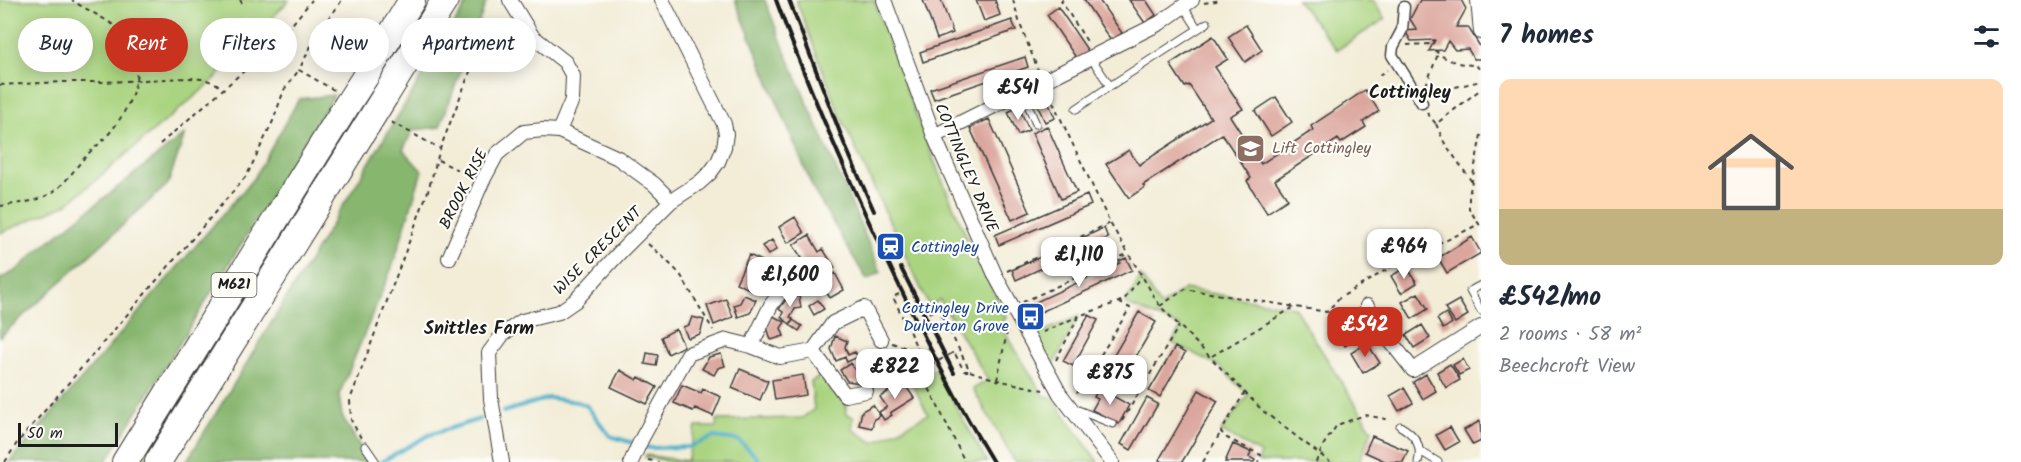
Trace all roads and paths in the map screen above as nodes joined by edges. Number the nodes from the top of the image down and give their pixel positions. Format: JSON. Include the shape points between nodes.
{"nodes":[{"id":1,"x":72,"y":0,"type":"edge"},
{"id":2,"x":312,"y":0,"type":"edge"},
{"id":3,"x":412,"y":0,"type":"edge"},
{"id":4,"x":445,"y":0,"type":"edge"},
{"id":5,"x":510,"y":0,"type":"edge"},
{"id":6,"x":662,"y":0,"type":"edge"},
{"id":7,"x":884,"y":0,"type":"edge"},
{"id":8,"x":1013,"y":0,"type":"edge"},
{"id":9,"x":1063,"y":0,"type":"edge"},
{"id":10,"x":1478,"y":0,"type":"edge"},
{"id":11,"x":1188,"y":3,"type":"edge"},
{"id":12,"x":1404,"y":7,"type":"dead end"},
{"id":13,"x":1207,"y":23,"type":"dead end"},
{"id":14,"x":1198,"y":29,"type":"junction"},
{"id":15,"x":1481,"y":32,"type":"edge"},
{"id":16,"x":1396,"y":42,"type":"junction"},
{"id":17,"x":1432,"y":46,"type":"dead end"},
{"id":18,"x":1435,"y":51,"type":"dead end"},
{"id":19,"x":1438,"y":54,"type":"junction"},
{"id":20,"x":1094,"y":57,"type":"junction"},
{"id":21,"x":298,"y":70,"type":"dead end"},
{"id":22,"x":1481,"y":71,"type":"edge"},
{"id":23,"x":470,"y":72,"type":"edge"},
{"id":24,"x":135,"y":80,"type":"junction"},
{"id":25,"x":1481,"y":81,"type":"edge"},
{"id":26,"x":1043,"y":83,"type":"junction"},
{"id":27,"x":0,"y":85,"type":"edge"},
{"id":28,"x":1110,"y":86,"type":"junction"},
{"id":29,"x":1481,"y":89,"type":"edge"},
{"id":30,"x":223,"y":90,"type":"junction"},
{"id":31,"x":1023,"y":93,"type":"junction"},
{"id":32,"x":1420,"y":98,"type":"junction"},
{"id":33,"x":1076,"y":109,"type":"dead end"},
{"id":34,"x":1036,"y":124,"type":"dead end"},
{"id":35,"x":1436,"y":124,"type":"junction"},
{"id":36,"x":559,"y":131,"type":"junction"},
{"id":37,"x":1481,"y":135,"type":"edge"},
{"id":38,"x":933,"y":136,"type":"junction"},
{"id":39,"x":160,"y":144,"type":"dead end"},
{"id":40,"x":438,"y":160,"type":"junction"},
{"id":41,"x":482,"y":182,"type":"junction"},
{"id":42,"x":1472,"y":182,"type":"junction"},
{"id":43,"x":671,"y":201,"type":"junction"},
{"id":44,"x":0,"y":206,"type":"edge"},
{"id":45,"x":1110,"y":223,"type":"junction"},
{"id":46,"x":1480,"y":225,"type":"edge"},
{"id":47,"x":636,"y":236,"type":"junction"},
{"id":48,"x":1128,"y":254,"type":"junction"},
{"id":49,"x":448,"y":258,"type":"dead end"},
{"id":50,"x":996,"y":276,"type":"junction"},
{"id":51,"x":1141,"y":276,"type":"junction"},
{"id":52,"x":792,"y":277,"type":"dead end"},
{"id":53,"x":1481,"y":285,"type":"edge"},
{"id":54,"x":898,"y":294,"type":"dead end"},
{"id":55,"x":1118,"y":302,"type":"junction"},
{"id":56,"x":1160,"y":306,"type":"junction"},
{"id":57,"x":1367,"y":306,"type":"dead end"},
{"id":58,"x":1012,"y":307,"type":"junction"},
{"id":59,"x":1294,"y":307,"type":"junction"},
{"id":60,"x":1481,"y":311,"type":"edge"},
{"id":61,"x":929,"y":314,"type":"dead end"},
{"id":62,"x":1079,"y":316,"type":"junction"},
{"id":63,"x":1179,"y":326,"type":"junction"},
{"id":64,"x":1481,"y":327,"type":"edge"},
{"id":65,"x":1029,"y":338,"type":"junction"},
{"id":66,"x":881,"y":340,"type":"joint"},
{"id":67,"x":720,"y":343,"type":"junction"},
{"id":68,"x":916,"y":345,"type":"junction"},
{"id":69,"x":751,"y":346,"type":"junction"},
{"id":70,"x":909,"y":349,"type":"junction"},
{"id":71,"x":813,"y":351,"type":"junction"},
{"id":72,"x":1211,"y":357,"type":"junction"},
{"id":73,"x":970,"y":371,"type":"junction"},
{"id":74,"x":1049,"y":373,"type":"junction"},
{"id":75,"x":997,"y":380,"type":"junction"},
{"id":76,"x":866,"y":391,"type":"dead end"},
{"id":77,"x":1245,"y":392,"type":"junction"},
{"id":78,"x":1060,"y":394,"type":"junction"},
{"id":79,"x":1069,"y":406,"type":"junction"},
{"id":80,"x":1115,"y":426,"type":"joint"},
{"id":81,"x":1400,"y":426,"type":"joint"},
{"id":82,"x":1221,"y":432,"type":"junction"},
{"id":83,"x":365,"y":446,"type":"joint"},
{"id":84,"x":1420,"y":451,"type":"junction"},
{"id":85,"x":1319,"y":454,"type":"junction"},
{"id":86,"x":632,"y":459,"type":"edge"},
{"id":87,"x":5,"y":462,"type":"edge"},
{"id":88,"x":125,"y":462,"type":"edge"},
{"id":89,"x":158,"y":462,"type":"edge"},
{"id":90,"x":376,"y":462,"type":"edge"},
{"id":91,"x":502,"y":462,"type":"edge"},
{"id":92,"x":965,"y":462,"type":"edge"},
{"id":93,"x":1112,"y":462,"type":"edge"},
{"id":94,"x":1203,"y":462,"type":"edge"},
{"id":95,"x":1258,"y":462,"type":"edge"},
{"id":96,"x":1316,"y":462,"type":"edge"},
{"id":97,"x":1330,"y":462,"type":"edge"},
{"id":98,"x":1418,"y":462,"type":"edge"},
{"id":99,"x":1438,"y":462,"type":"edge"}],
"edges":[{"from":1,"to":24,"type":"path","via":[[124,33],[134,49]]},
{"from":2,"to":30,"type":"path","via":[[270,51]]},
{"from":3,"to":88,"type":"highway","number":"M621","bridge":true},
{"from":4,"to":89,"type":"highway","number":"M621","bridge":true},
{"from":5,"to":36,"type":"street","via":[[532,36],[565,62],[573,76],[572,100]]},
{"from":6,"to":43,"type":"street","name":"WISE CRESCENT","via":[[726,134],[722,154],[710,173]]},
{"from":7,"to":38,"type":"street","name":"COTTINGLEY DRIVE"},
{"from":8,"to":26,"type":"path"},
{"from":9,"to":20,"type":"path"},
{"from":10,"to":15,"type":"street"},
{"from":11,"to":14,"type":"lane"},
{"from":11,"to":20,"type":"street","via":[[1160,23]]},
{"from":12,"to":16,"type":"street","via":[[1402,30]]},
{"from":13,"to":14,"type":"lane"},
{"from":14,"to":28,"type":"lane"},
{"from":16,"to":17,"type":"path"},
{"from":16,"to":32,"type":"street","via":[[1392,55],[1395,62]]},
{"from":18,"to":19,"type":"path"},
{"from":19,"to":22,"type":"path","via":[[1465,65],[1476,65]]},
{"from":19,"to":32,"type":"path"},
{"from":20,"to":26,"type":"street"},
{"from":20,"to":28,"type":"lane"},
{"from":21,"to":87,"type":"path","via":[[284,90],[247,175],[17,443]]},
{"from":23,"to":40,"type":"path"},
{"from":24,"to":27,"type":"path"},
{"from":24,"to":30,"type":"path","via":[[204,79]]},
{"from":24,"to":44,"type":"path","via":[[119,121],[68,179],[42,198]]},
{"from":25,"to":32,"type":"path"},
{"from":26,"to":31,"type":"street"},
{"from":26,"to":45,"type":"path"},
{"from":28,"to":33,"type":"lane"},
{"from":29,"to":35,"type":"path"},
{"from":30,"to":39,"type":"path"},
{"from":31,"to":34,"type":"lane"},
{"from":31,"to":38,"type":"street"},
{"from":32,"to":35,"type":"path"},
{"from":35,"to":42,"type":"path"},
{"from":36,"to":41,"type":"street","name":"BROOK RISE","via":[[524,132],[497,154]]},
{"from":36,"to":43,"type":"street","name":"BROOK RISE","via":[[618,158]]},
{"from":37,"to":42,"type":"path"},
{"from":38,"to":50,"type":"street","name":"COTTINGLEY DRIVE"},
{"from":40,"to":41,"type":"path"},
{"from":40,"to":83,"type":"path","via":[[350,400],[351,420]]},
{"from":41,"to":49,"type":"street","name":"BROOK RISE"},
{"from":42,"to":46,"type":"path","via":[[1469,208]]},
{"from":43,"to":47,"type":"street","name":"WISE CRESCENT"},
{"from":45,"to":48,"type":"path"},
{"from":45,"to":50,"type":"path"},
{"from":46,"to":59,"type":"path","via":[[1426,246],[1338,299],[1327,312]]},
{"from":47,"to":67,"type":"path","via":[[680,274]]},
{"from":47,"to":91,"type":"street","name":"WISE CRESCENT","via":[[575,301],[559,312],[522,321],[502,334],[489,353],[491,399]]},
{"from":48,"to":51,"type":"path"},
{"from":48,"to":58,"type":"path"},
{"from":50,"to":58,"type":"street","name":"COTTINGLEY DRIVE"},
{"from":51,"to":55,"type":"path","via":[[1124,300]]},
{"from":51,"to":56,"type":"path"},
{"from":52,"to":69,"type":"street","via":[[771,305]]},
{"from":53,"to":60,"type":"lane","via":[[1470,291]]},
{"from":54,"to":68,"type":"path","via":[[893,297]]},
{"from":55,"to":62,"type":"path"},
{"from":55,"to":79,"type":"path","via":[[1130,308]]},
{"from":56,"to":59,"type":"path","via":[[1185,289]]},
{"from":56,"to":63,"type":"path"},
{"from":57,"to":64,"type":"street","via":[[1413,370]]},
{"from":58,"to":65,"type":"street","name":"COTTINGLEY DRIVE"},
{"from":58,"to":75,"type":"path"},
{"from":59,"to":72,"type":"path"},
{"from":61,"to":73,"type":"path","via":[[938,308]]},
{"from":62,"to":65,"type":"path"},
{"from":62,"to":74,"type":"path"},
{"from":63,"to":72,"type":"path"},
{"from":63,"to":80,"type":"path"},
{"from":65,"to":74,"type":"street","name":"COTTINGLEY DRIVE"},
{"from":66,"to":70,"type":"path"},
{"from":66,"to":71,"type":"street","via":[[864,308],[833,323]]},
{"from":67,"to":69,"type":"street","via":[[727,340]]},
{"from":67,"to":86,"type":"street","via":[[688,354]]},
{"from":68,"to":70,"type":"path"},
{"from":68,"to":73,"type":"path","bridge":true,"via":[[926,367],[954,352],[964,371]]},
{"from":69,"to":71,"type":"street","via":[[780,357]]},
{"from":70,"to":92,"type":"path"},
{"from":71,"to":76,"type":"street","via":[[845,395]]},
{"from":72,"to":77,"type":"path"},
{"from":73,"to":75,"type":"path"},
{"from":74,"to":78,"type":"street","name":"COTTINGLEY DRIVE"},
{"from":75,"to":78,"type":"path"},
{"from":77,"to":82,"type":"path"},
{"from":77,"to":85,"type":"path","via":[[1263,411]]},
{"from":78,"to":79,"type":"street","name":"COTTINGLEY DRIVE"},
{"from":79,"to":80,"type":"lane"},
{"from":79,"to":93,"type":"street","name":"COTTINGLEY DRIVE"},
{"from":81,"to":84,"type":"lane","via":[[1411,432]]},
{"from":81,"to":85,"type":"path","via":[[1365,414],[1337,425]]},
{"from":82,"to":94,"type":"path"},
{"from":82,"to":95,"type":"path","via":[[1261,455]]},
{"from":83,"to":90,"type":"lane"},
{"from":84,"to":98,"type":"lane"},
{"from":84,"to":99,"type":"lane"},
{"from":85,"to":96,"type":"path"},
{"from":85,"to":97,"type":"path"}]}
